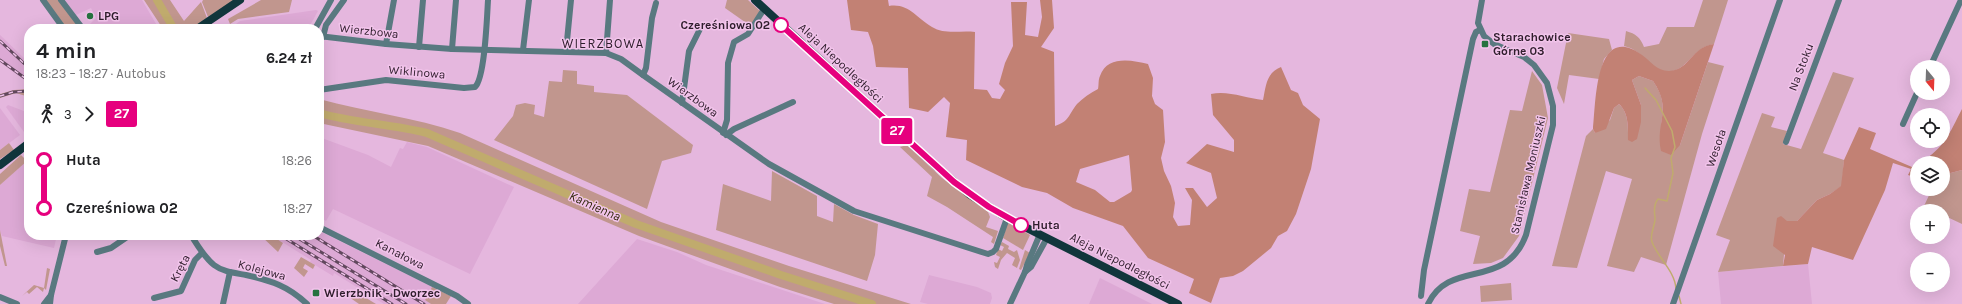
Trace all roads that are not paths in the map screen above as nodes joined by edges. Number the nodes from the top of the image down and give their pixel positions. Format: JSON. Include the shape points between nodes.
{"nodes":[{"id":1,"x":43,"y":0,"type":"edge"},
{"id":2,"x":61,"y":0,"type":"edge"},
{"id":3,"x":240,"y":0,"type":"edge"},
{"id":4,"x":331,"y":0,"type":"edge"},
{"id":5,"x":344,"y":0,"type":"edge"},
{"id":6,"x":394,"y":0,"type":"edge"},
{"id":7,"x":423,"y":0,"type":"edge"},
{"id":8,"x":456,"y":0,"type":"edge"},
{"id":9,"x":488,"y":0,"type":"edge"},
{"id":10,"x":529,"y":0,"type":"edge"},
{"id":11,"x":571,"y":0,"type":"edge"},
{"id":12,"x":610,"y":0,"type":"edge"},
{"id":13,"x":754,"y":0,"type":"edge"},
{"id":14,"x":1482,"y":0,"type":"edge"},
{"id":15,"x":1780,"y":0,"type":"edge"},
{"id":16,"x":1838,"y":0,"type":"edge"},
{"id":17,"x":1961,"y":0,"type":"edge"},
{"id":18,"x":656,"y":3,"type":"dead end"},
{"id":19,"x":764,"y":9,"type":"junction"},
{"id":20,"x":60,"y":24,"type":"edge"},
{"id":21,"x":79,"y":24,"type":"edge"},
{"id":22,"x":204,"y":24,"type":"edge"},
{"id":23,"x":318,"y":24,"type":"edge"},
{"id":24,"x":324,"y":29,"type":"edge"},
{"id":25,"x":700,"y":29,"type":"dead end"},
{"id":26,"x":1480,"y":30,"type":"junction"},
{"id":27,"x":324,"y":36,"type":"edge"},
{"id":28,"x":386,"y":44,"type":"junction"},
{"id":29,"x":419,"y":47,"type":"junction"},
{"id":30,"x":452,"y":49,"type":"junction"},
{"id":31,"x":485,"y":50,"type":"junction"},
{"id":32,"x":523,"y":50,"type":"junction"},
{"id":33,"x":566,"y":51,"type":"junction"},
{"id":34,"x":606,"y":53,"type":"junction"},
{"id":35,"x":1933,"y":60,"type":"edge"},
{"id":36,"x":643,"y":75,"type":"junction"},
{"id":37,"x":324,"y":89,"type":"edge"},
{"id":38,"x":1915,"y":100,"type":"edge"},
{"id":39,"x":682,"y":102,"type":"junction"},
{"id":40,"x":793,"y":102,"type":"dead end"},
{"id":41,"x":1903,"y":124,"type":"dead end"},
{"id":42,"x":725,"y":132,"type":"junction"},
{"id":43,"x":1786,"y":142,"type":"dead end"},
{"id":44,"x":24,"y":147,"type":"edge"},
{"id":45,"x":0,"y":165,"type":"edge"},
{"id":46,"x":1007,"y":218,"type":"junction"},
{"id":47,"x":324,"y":230,"type":"edge"},
{"id":48,"x":1044,"y":236,"type":"junction"},
{"id":49,"x":65,"y":240,"type":"edge"},
{"id":50,"x":123,"y":240,"type":"edge"},
{"id":51,"x":194,"y":240,"type":"edge"},
{"id":52,"x":97,"y":252,"type":"dead end"},
{"id":53,"x":202,"y":253,"type":"junction"},
{"id":54,"x":230,"y":272,"type":"junction"},
{"id":55,"x":51,"y":296,"type":"junction"},
{"id":56,"x":1421,"y":296,"type":"dead end"},
{"id":57,"x":0,"y":297,"type":"edge"},
{"id":58,"x":154,"y":298,"type":"dead end"},
{"id":59,"x":17,"y":304,"type":"edge"},
{"id":60,"x":44,"y":304,"type":"edge"},
{"id":61,"x":50,"y":304,"type":"edge"},
{"id":62,"x":223,"y":304,"type":"edge"},
{"id":63,"x":307,"y":304,"type":"edge"},
{"id":64,"x":468,"y":304,"type":"edge"},
{"id":65,"x":1010,"y":304,"type":"edge"},
{"id":66,"x":1178,"y":304,"type":"edge"},
{"id":67,"x":1428,"y":304,"type":"edge"},
{"id":68,"x":1673,"y":304,"type":"edge"}],
"edges":[{"from":1,"to":20,"type":"street"},
{"from":2,"to":21,"type":"street"},
{"from":3,"to":22,"type":"main road"},
{"from":4,"to":23,"type":"street"},
{"from":5,"to":24,"type":"street"},
{"from":6,"to":28,"type":"street"},
{"from":7,"to":29,"type":"street"},
{"from":8,"to":30,"type":"street"},
{"from":9,"to":31,"type":"street"},
{"from":10,"to":32,"type":"street"},
{"from":11,"to":33,"type":"street"},
{"from":12,"to":34,"type":"street"},
{"from":13,"to":19,"type":"main road","name":"Aleja Niepodległości"},
{"from":14,"to":26,"type":"street","via":[[1478,23]]},
{"from":15,"to":68,"type":"street","name":"Wesoła"},
{"from":16,"to":43,"type":"street","name":"Na Stoku"},
{"from":17,"to":35,"type":"street"},
{"from":18,"to":36,"type":"street"},
{"from":19,"to":42,"type":"street","via":[[748,34],[734,42],[728,63]]},
{"from":19,"to":46,"type":"main road","name":"Aleja Niepodległości","via":[[938,168],[969,194]]},
{"from":25,"to":39,"type":"street","via":[[689,51]]},
{"from":26,"to":56,"type":"street","via":[[1476,32],[1473,40],[1424,270]]},
{"from":26,"to":67,"type":"street","name":"Stanisława Moniuszki","via":[[1490,42],[1525,58],[1543,76],[1553,102],[1553,125],[1526,235],[1519,250],[1505,264],[1494,270],[1452,280],[1439,289]]},
{"from":27,"to":28,"type":"street","name":"Wierzbowa"},
{"from":28,"to":29,"type":"street","name":"Wierzbowa"},
{"from":29,"to":30,"type":"street","name":"Wierzbowa"},
{"from":30,"to":31,"type":"street","name":"Wierzbowa"},
{"from":31,"to":32,"type":"street","name":"Wierzbowa"},
{"from":31,"to":37,"type":"street","name":"Wiklinowa","via":[[478,82],[472,88],[386,80]]},
{"from":32,"to":33,"type":"street","name":"Wierzbowa"},
{"from":33,"to":34,"type":"street","name":"Wierzbowa"},
{"from":34,"to":36,"type":"street","name":"Wierzbowa"},
{"from":36,"to":39,"type":"street","name":"Wierzbowa"},
{"from":38,"to":41,"type":"street"},
{"from":39,"to":42,"type":"street","name":"Wierzbowa"},
{"from":40,"to":42,"type":"street"},
{"from":42,"to":46,"type":"street","name":"Wierzbowa","via":[[779,170],[861,214],[982,253],[991,253],[995,250]]},
{"from":44,"to":45,"type":"main road"},
{"from":46,"to":48,"type":"main road","name":"Aleja Niepodległości"},
{"from":47,"to":64,"type":"street","name":"Kanałowa","via":[[457,296]]},
{"from":48,"to":65,"type":"street","via":[[1032,266],[1025,272]]},
{"from":48,"to":66,"type":"main road","name":"Aleja Niepodległości"},
{"from":49,"to":55,"type":"street"},
{"from":50,"to":52,"type":"street","via":[[111,248]]},
{"from":51,"to":53,"type":"street","name":"Kolejowa"},
{"from":53,"to":54,"type":"street","name":"Kolejowa","via":[[214,265]]},
{"from":53,"to":58,"type":"street","name":"Kręta","via":[[195,260],[181,291]]},
{"from":54,"to":62,"type":"street"},
{"from":54,"to":63,"type":"street","name":"Kolejowa","via":[[282,285]]},
{"from":55,"to":60,"type":"street"},
{"from":55,"to":61,"type":"street"},
{"from":57,"to":59,"type":"street"}]}
